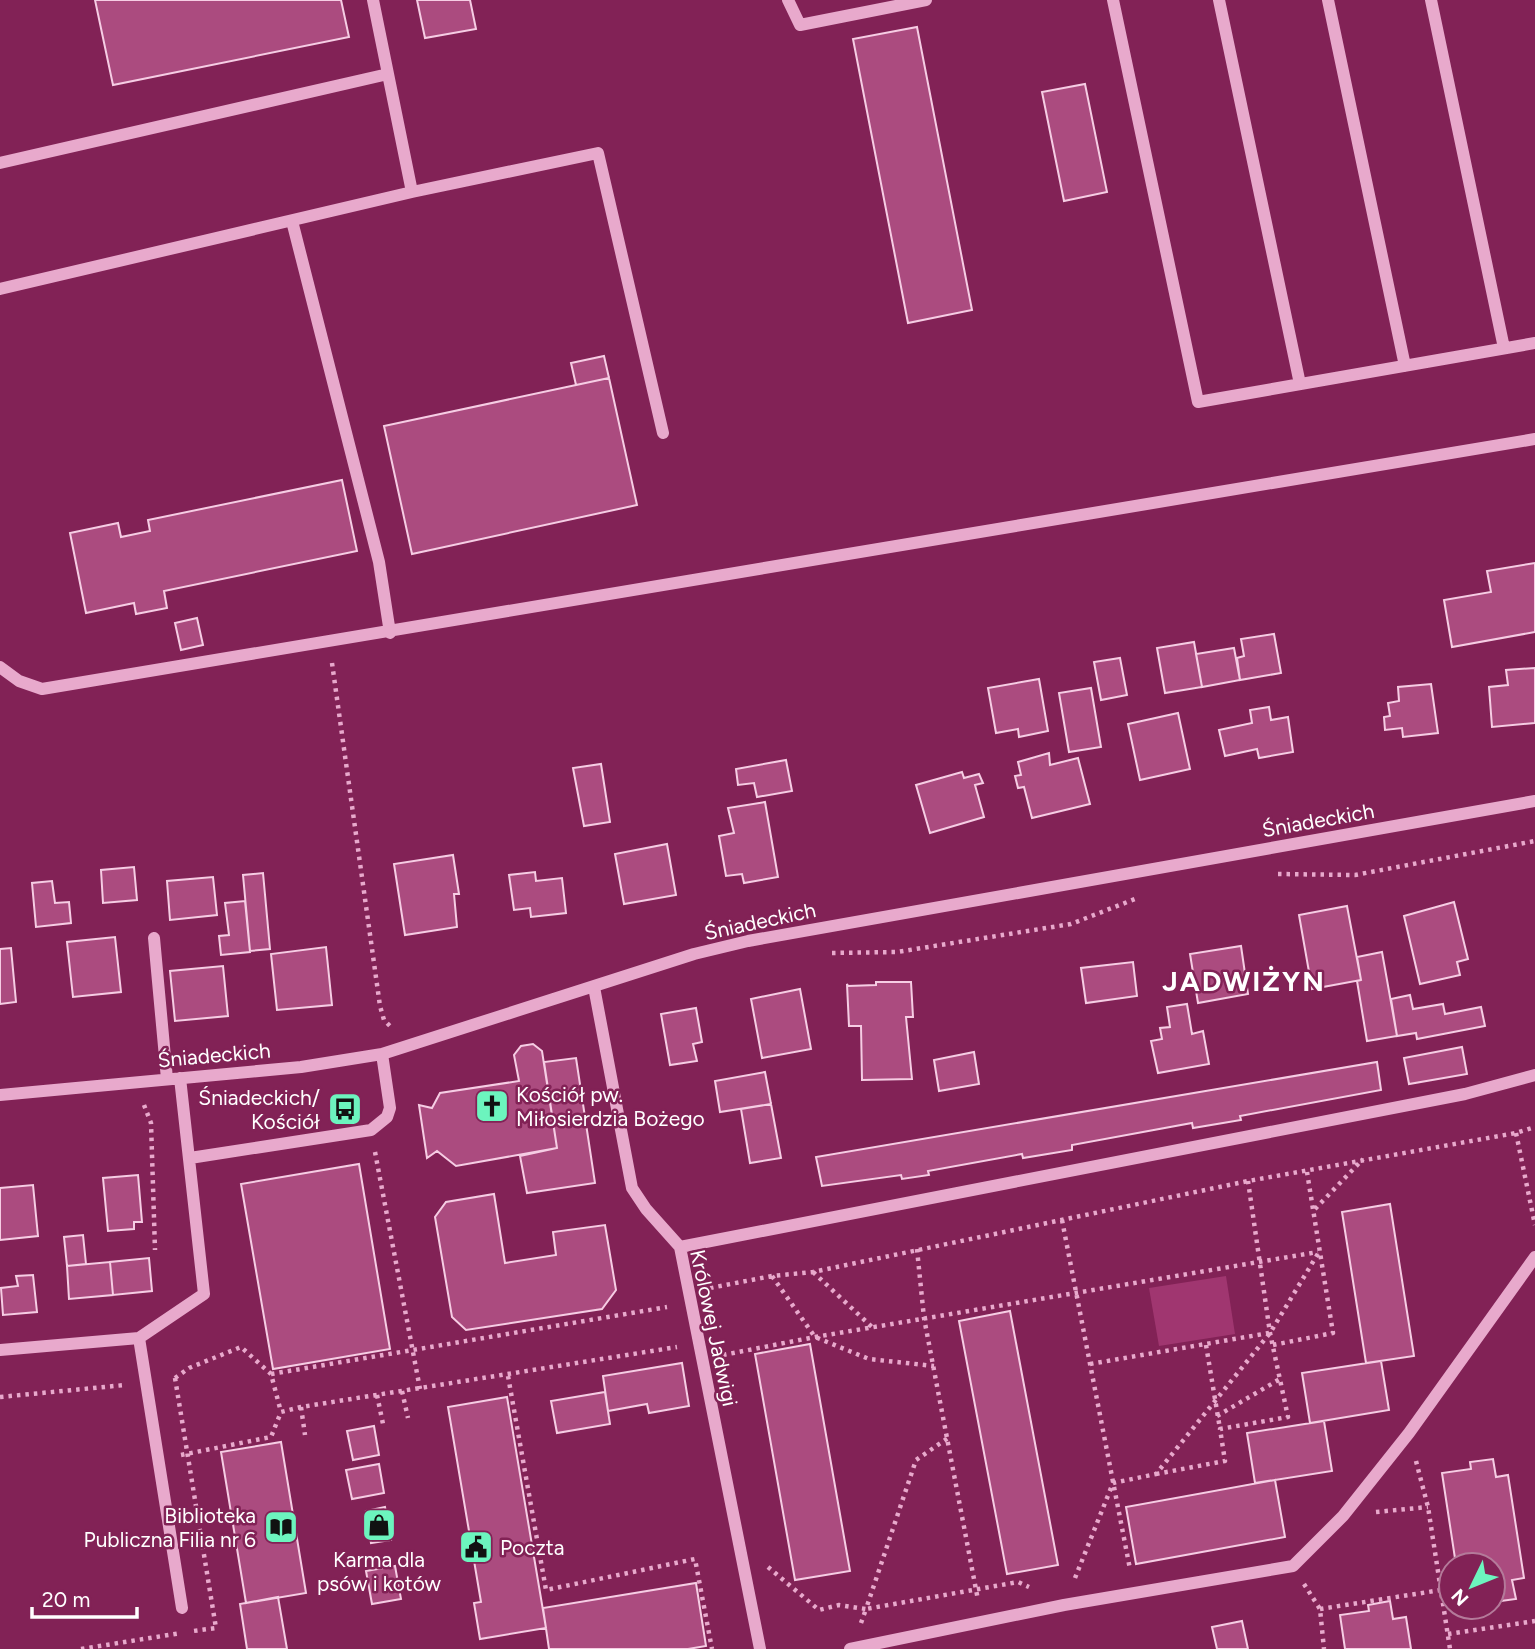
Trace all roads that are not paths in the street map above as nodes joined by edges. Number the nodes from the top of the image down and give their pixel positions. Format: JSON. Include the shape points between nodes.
{"nodes":[{"id":1,"x":373,"y":0,"type":"edge"},
{"id":2,"x":788,"y":0,"type":"edge"},
{"id":3,"x":926,"y":0,"type":"edge"},
{"id":4,"x":1113,"y":0,"type":"edge"},
{"id":5,"x":1219,"y":0,"type":"edge"},
{"id":6,"x":1328,"y":0,"type":"edge"},
{"id":7,"x":1431,"y":0,"type":"edge"},
{"id":8,"x":388,"y":74,"type":"junction"},
{"id":9,"x":0,"y":163,"type":"edge"},
{"id":10,"x":412,"y":192,"type":"junction"},
{"id":11,"x":292,"y":221,"type":"junction"},
{"id":12,"x":0,"y":289,"type":"edge"},
{"id":13,"x":1535,"y":343,"type":"edge"},
{"id":14,"x":1504,"y":348,"type":"junction"},
{"id":15,"x":1405,"y":366,"type":"junction"},
{"id":16,"x":1300,"y":384,"type":"junction"},
{"id":17,"x":663,"y":433,"type":"dead end"},
{"id":18,"x":1535,"y":439,"type":"edge"},
{"id":19,"x":390,"y":633,"type":"junction"},
{"id":20,"x":0,"y":667,"type":"edge"},
{"id":21,"x":1535,"y":801,"type":"edge"},
{"id":22,"x":154,"y":938,"type":"dead end"},
{"id":23,"x":594,"y":987,"type":"junction"},
{"id":24,"x":382,"y":1054,"type":"junction"},
{"id":25,"x":1535,"y":1076,"type":"edge"},
{"id":26,"x":174,"y":1079,"type":"junction"},
{"id":27,"x":0,"y":1095,"type":"edge"},
{"id":28,"x":190,"y":1157,"type":"junction"},
{"id":29,"x":680,"y":1247,"type":"junction"},
{"id":30,"x":1535,"y":1257,"type":"edge"},
{"id":31,"x":139,"y":1338,"type":"junction"},
{"id":32,"x":0,"y":1350,"type":"edge"},
{"id":33,"x":182,"y":1608,"type":"dead end"},
{"id":34,"x":760,"y":1649,"type":"edge"},
{"id":35,"x":851,"y":1649,"type":"edge"}],
"edges":[{"from":1,"to":8,"type":"street"},
{"from":2,"to":3,"type":"street","via":[[800,25]]},
{"from":4,"to":16,"type":"street","via":[[1198,402]]},
{"from":5,"to":16,"type":"street"},
{"from":6,"to":15,"type":"street"},
{"from":7,"to":14,"type":"street"},
{"from":8,"to":9,"type":"street"},
{"from":8,"to":10,"type":"street"},
{"from":10,"to":11,"type":"street"},
{"from":10,"to":17,"type":"street","via":[[598,153]]},
{"from":11,"to":12,"type":"street"},
{"from":11,"to":19,"type":"street","via":[[379,562]]},
{"from":13,"to":14,"type":"street"},
{"from":14,"to":15,"type":"street"},
{"from":15,"to":16,"type":"street"},
{"from":18,"to":19,"type":"street"},
{"from":19,"to":20,"type":"street","via":[[42,689],[19,681]]},
{"from":21,"to":23,"type":"street","name":"Śniadeckich","via":[[748,941]]},
{"from":22,"to":26,"type":"street"},
{"from":23,"to":24,"type":"street","name":"Śniadeckich"},
{"from":23,"to":29,"type":"street","name":"Królowej Jadwigi","via":[[632,1188]]},
{"from":24,"to":26,"type":"street","name":"Śniadeckich"},
{"from":24,"to":28,"type":"street","via":[[390,1108],[387,1117],[371,1130]]},
{"from":25,"to":29,"type":"street","via":[[1465,1094]]},
{"from":26,"to":27,"type":"street","name":"Śniadeckich"},
{"from":26,"to":28,"type":"street"},
{"from":28,"to":31,"type":"street","via":[[204,1294]]},
{"from":29,"to":34,"type":"street","name":"Królowej Jadwigi"},
{"from":30,"to":35,"type":"street","via":[[1409,1433],[1343,1516],[1293,1566],[1064,1605]]},
{"from":31,"to":32,"type":"street"},
{"from":31,"to":33,"type":"street"}]}
